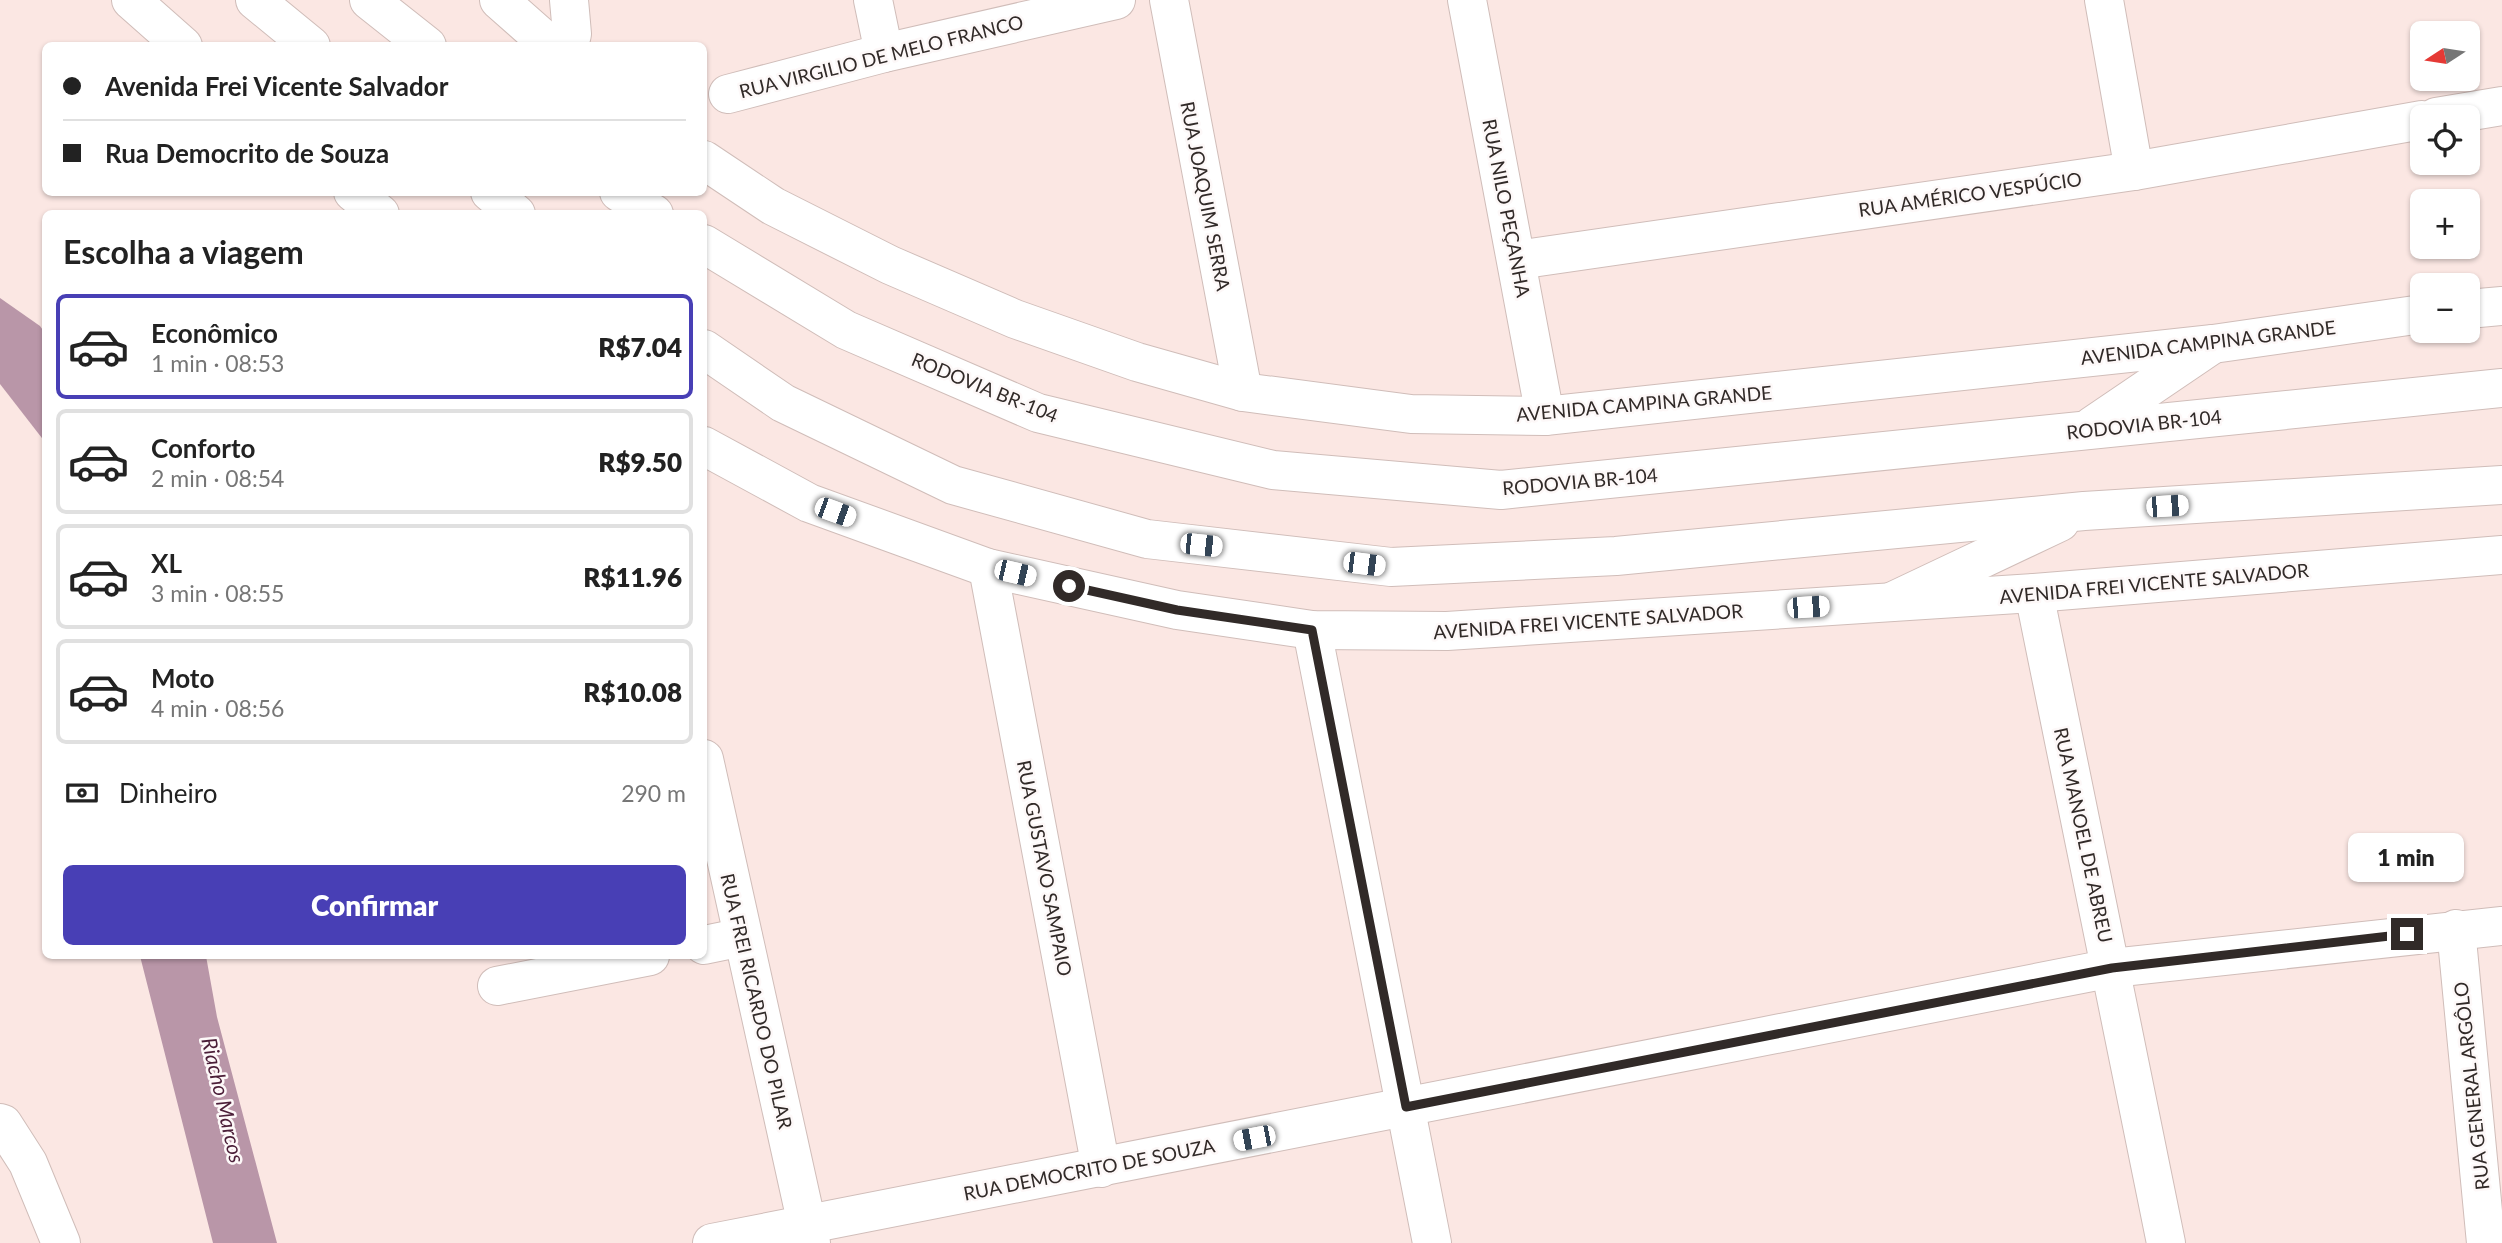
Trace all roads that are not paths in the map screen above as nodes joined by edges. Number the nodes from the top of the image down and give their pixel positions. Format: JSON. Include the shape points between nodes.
{"nodes":[{"id":1,"x":131,"y":0,"type":"edge"},
{"id":2,"x":255,"y":0,"type":"edge"},
{"id":3,"x":369,"y":0,"type":"edge"},
{"id":4,"x":499,"y":0,"type":"edge"},
{"id":5,"x":569,"y":0,"type":"edge"},
{"id":6,"x":873,"y":0,"type":"edge"},
{"id":7,"x":1116,"y":0,"type":"edge"},
{"id":8,"x":1169,"y":0,"type":"edge"},
{"id":9,"x":1467,"y":0,"type":"edge"},
{"id":10,"x":2104,"y":0,"type":"edge"},
{"id":11,"x":178,"y":42,"type":"edge"},
{"id":12,"x":306,"y":42,"type":"edge"},
{"id":13,"x":422,"y":42,"type":"edge"},
{"id":14,"x":546,"y":42,"type":"edge"},
{"id":15,"x":570,"y":42,"type":"edge"},
{"id":16,"x":884,"y":53,"type":"junction"},
{"id":17,"x":727,"y":94,"type":"dead end"},
{"id":18,"x":2502,"y":106,"type":"edge"},
{"id":19,"x":2480,"y":110,"type":"edge"},
{"id":20,"x":2410,"y":122,"type":"edge"},
{"id":21,"x":707,"y":162,"type":"edge"},
{"id":22,"x":2134,"y":170,"type":"junction"},
{"id":23,"x":358,"y":196,"type":"edge"},
{"id":24,"x":495,"y":196,"type":"edge"},
{"id":25,"x":626,"y":196,"type":"edge"},
{"id":26,"x":375,"y":210,"type":"edge"},
{"id":27,"x":511,"y":210,"type":"edge"},
{"id":28,"x":648,"y":210,"type":"edge"},
{"id":29,"x":707,"y":246,"type":"edge"},
{"id":30,"x":1517,"y":260,"type":"junction"},
{"id":31,"x":2502,"y":306,"type":"edge"},
{"id":32,"x":2480,"y":308,"type":"edge"},
{"id":33,"x":2410,"y":316,"type":"edge"},
{"id":34,"x":2213,"y":344,"type":"junction"},
{"id":35,"x":707,"y":351,"type":"edge"},
{"id":36,"x":2502,"y":388,"type":"edge"},
{"id":37,"x":1243,"y":392,"type":"junction"},
{"id":38,"x":1545,"y":416,"type":"junction"},
{"id":39,"x":2087,"y":429,"type":"junction"},
{"id":40,"x":707,"y":448,"type":"edge"},
{"id":41,"x":2502,"y":485,"type":"edge"},
{"id":42,"x":2084,"y":511,"type":"junction"},
{"id":43,"x":2502,"y":555,"type":"edge"},
{"id":44,"x":988,"y":568,"type":"junction"},
{"id":45,"x":2034,"y":593,"type":"junction"},
{"id":46,"x":1891,"y":602,"type":"junction"},
{"id":47,"x":1312,"y":630,"type":"junction"},
{"id":48,"x":707,"y":774,"type":"edge"},
{"id":49,"x":2502,"y":926,"type":"edge"},
{"id":50,"x":2456,"y":929,"type":"junction"},
{"id":51,"x":743,"y":937,"type":"junction"},
{"id":52,"x":707,"y":944,"type":"edge"},
{"id":53,"x":635,"y":959,"type":"edge"},
{"id":54,"x":2112,"y":968,"type":"junction"},
{"id":55,"x":497,"y":986,"type":"dead end"},
{"id":56,"x":1406,"y":1107,"type":"junction"},
{"id":57,"x":2,"y":1123,"type":"edge"},
{"id":58,"x":2489,"y":1146,"type":"edge"},
{"id":59,"x":1101,"y":1168,"type":"junction"},
{"id":60,"x":809,"y":1233,"type":"edge"},
{"id":61,"x":61,"y":1243,"type":"edge"},
{"id":62,"x":712,"y":1243,"type":"edge"},
{"id":63,"x":1432,"y":1243,"type":"edge"},
{"id":64,"x":2166,"y":1243,"type":"edge"},
{"id":65,"x":2486,"y":1243,"type":"edge"}],
"edges":[{"from":1,"to":11,"type":"main road"},
{"from":2,"to":12,"type":"main road"},
{"from":3,"to":13,"type":"main road"},
{"from":4,"to":14,"type":"main road"},
{"from":5,"to":15,"type":"main road"},
{"from":6,"to":16,"type":"main road"},
{"from":7,"to":16,"type":"main road","name":"RUA VIRGILIO DE MELO FRANCO"},
{"from":8,"to":37,"type":"main road","name":"RUA JOAQUIM SERRA"},
{"from":9,"to":30,"type":"main road","name":"RUA NILO PEÇANHA"},
{"from":10,"to":22,"type":"main road"},
{"from":16,"to":17,"type":"main road","name":"RUA VIRGILIO DE MELO FRANCO"},
{"from":18,"to":19,"type":"main road"},
{"from":20,"to":22,"type":"main road","name":"RUA AMÉRICO VESPÚCIO"},
{"from":21,"to":37,"type":"main road","name":"AVENIDA CAMPINA GRANDE","via":[[774,206],[890,265],[1136,362]]},
{"from":22,"to":30,"type":"main road","name":"RUA AMÉRICO VESPÚCIO"},
{"from":23,"to":26,"type":"main road"},
{"from":24,"to":27,"type":"main road"},
{"from":25,"to":28,"type":"main road"},
{"from":29,"to":39,"type":"main road","name":"RODOVIA BR-104","via":[[846,330],[1038,413],[1273,470],[1501,490]]},
{"from":30,"to":38,"type":"main road","name":"RUA NILO PEÇANHA"},
{"from":31,"to":32,"type":"main road"},
{"from":33,"to":34,"type":"main road","name":"AVENIDA CAMPINA GRANDE"},
{"from":34,"to":38,"type":"main road","name":"AVENIDA CAMPINA GRANDE"},
{"from":34,"to":39,"type":"main road"},
{"from":35,"to":42,"type":"main road","via":[[783,403],[953,485],[1147,539],[1391,567],[1616,556]]},
{"from":36,"to":39,"type":"main road","name":"RODOVIA BR-104"},
{"from":37,"to":38,"type":"main road","name":"AVENIDA CAMPINA GRANDE","via":[[1411,414]]},
{"from":40,"to":44,"type":"main road","name":"AVENIDA FREI VICENTE SALVADOR","via":[[809,503]]},
{"from":41,"to":42,"type":"main road"},
{"from":42,"to":46,"type":"main road"},
{"from":43,"to":45,"type":"main road","name":"AVENIDA FREI VICENTE SALVADOR"},
{"from":44,"to":47,"type":"main road","name":"AVENIDA FREI VICENTE SALVADOR","via":[[1177,610]]},
{"from":44,"to":59,"type":"main road","name":"RUA GUSTAVO SAMPAIO"},
{"from":45,"to":46,"type":"main road","name":"AVENIDA FREI VICENTE SALVADOR"},
{"from":45,"to":54,"type":"main road","name":"RUA MANOEL DE ABREU"},
{"from":46,"to":47,"type":"main road","name":"AVENIDA FREI VICENTE SALVADOR","via":[[1447,631]]},
{"from":47,"to":56,"type":"main road"},
{"from":48,"to":51,"type":"main road","name":"RUA FREI RICARDO DO PILAR"},
{"from":49,"to":50,"type":"main road","name":"RUA DEMOCRITO DE SOUZA"},
{"from":50,"to":54,"type":"main road","name":"RUA DEMOCRITO DE SOUZA"},
{"from":50,"to":58,"type":"main road","name":"RUA GENERAL ARGÔLO"},
{"from":51,"to":52,"type":"main road"},
{"from":51,"to":60,"type":"main road","name":"RUA FREI RICARDO DO PILAR"},
{"from":53,"to":55,"type":"main road"},
{"from":54,"to":56,"type":"main road","name":"RUA DEMOCRITO DE SOUZA"},
{"from":54,"to":64,"type":"main road","name":"RUA MANOEL DE ABREU"},
{"from":56,"to":59,"type":"main road","name":"RUA DEMOCRITO DE SOUZA"},
{"from":56,"to":63,"type":"main road"},
{"from":57,"to":61,"type":"main road","via":[[28,1163]]},
{"from":58,"to":65,"type":"main road","name":"RUA GENERAL ARGÔLO"},
{"from":59,"to":60,"type":"main road","name":"RUA DEMOCRITO DE SOUZA"},
{"from":60,"to":62,"type":"main road","name":"RUA DEMOCRITO DE SOUZA"}]}
